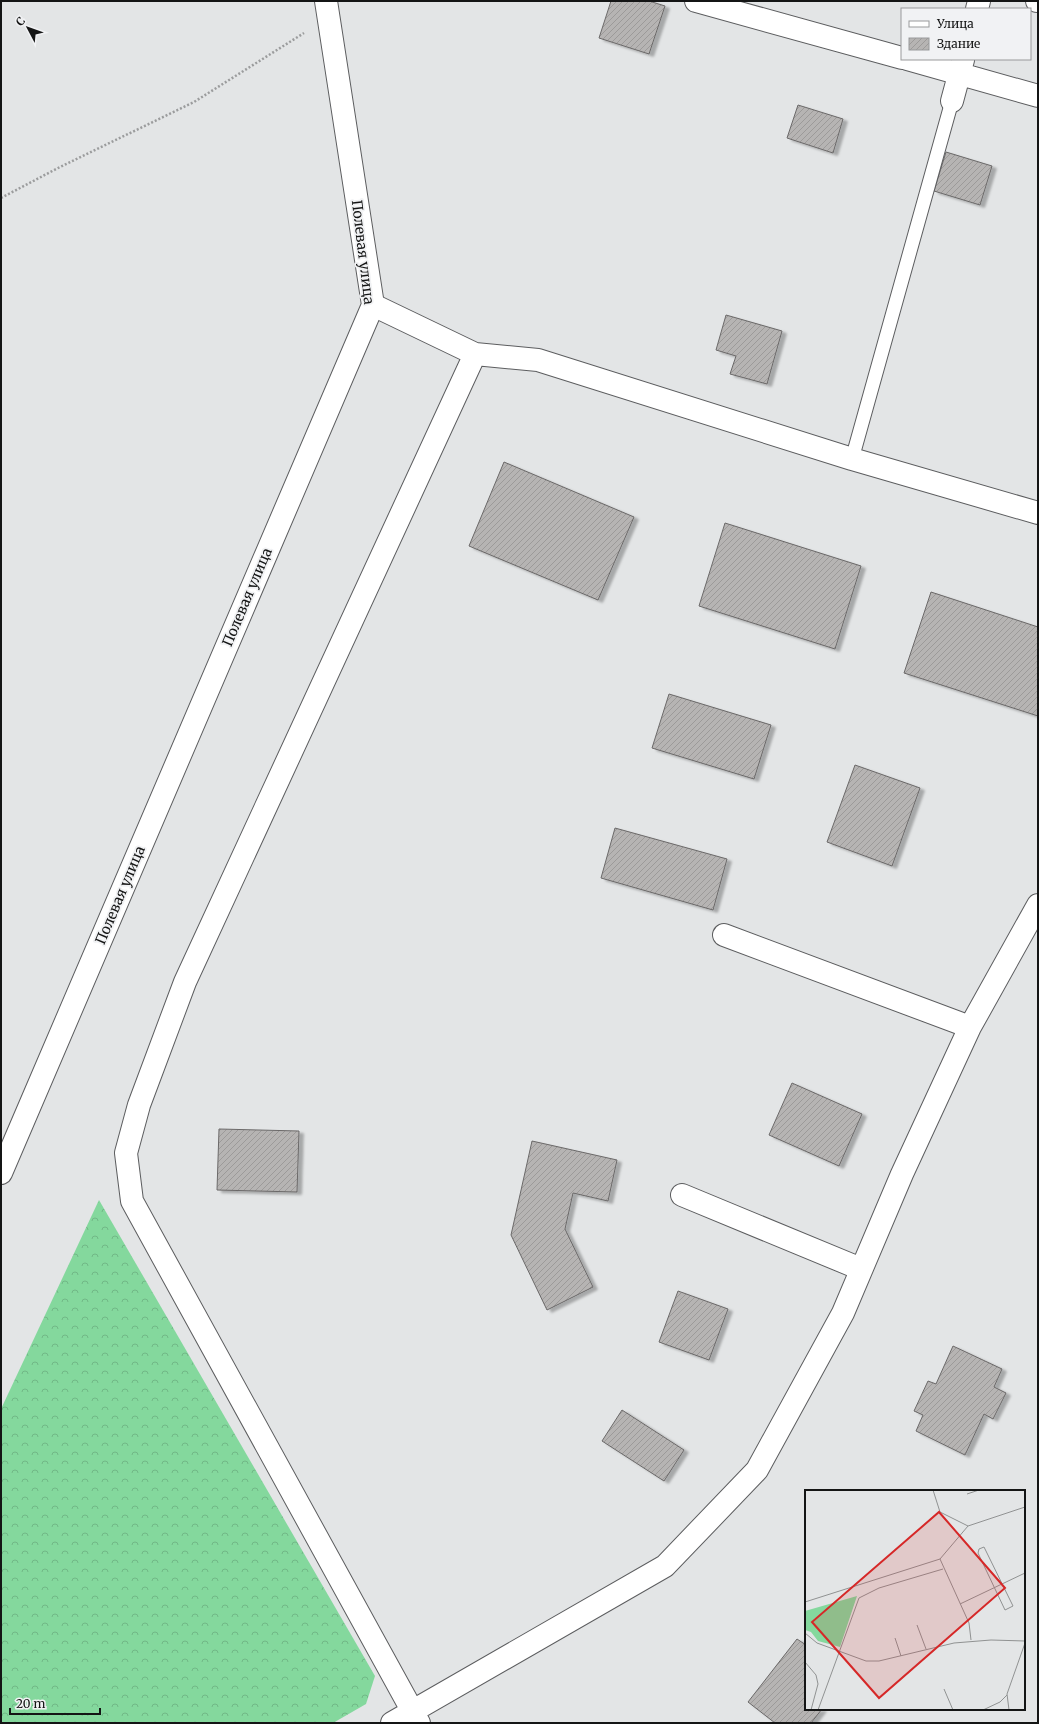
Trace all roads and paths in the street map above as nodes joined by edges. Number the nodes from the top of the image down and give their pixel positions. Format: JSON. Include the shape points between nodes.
{"nodes":[{"id":1,"x":696,"y":1,"type":"edge"},
{"id":2,"x":328,"y":9,"type":"edge"},
{"id":3,"x":901,"y":58,"type":"edge"},
{"id":4,"x":916,"y":60,"type":"edge"},
{"id":5,"x":962,"y":66,"type":"edge"},
{"id":6,"x":1038,"y":96,"type":"edge"},
{"id":7,"x":952,"y":101,"type":"joint"},
{"id":8,"x":1,"y":198,"type":"edge"},
{"id":9,"x":373,"y":305,"type":"junction"},
{"id":10,"x":474,"y":354,"type":"junction"},
{"id":11,"x":852,"y":459,"type":"junction"},
{"id":12,"x":1038,"y":513,"type":"edge"},
{"id":13,"x":1038,"y":905,"type":"edge"},
{"id":14,"x":724,"y":935,"type":"dead end"},
{"id":15,"x":970,"y":1027,"type":"junction"},
{"id":16,"x":1,"y":1173,"type":"edge"},
{"id":17,"x":682,"y":1195,"type":"dead end"},
{"id":18,"x":861,"y":1269,"type":"junction"},
{"id":19,"x":416,"y":1717,"type":"edge"},
{"id":20,"x":392,"y":1723,"type":"edge"}],
"edges":[{"from":1,"to":3,"type":"street"},
{"from":2,"to":8,"type":"path","via":[[194,102]]},
{"from":2,"to":9,"type":"street","name":"Полевая улица"},
{"from":4,"to":5,"type":"street"},
{"from":5,"to":6,"type":"street"},
{"from":5,"to":7,"type":"street"},
{"from":7,"to":11,"type":"lane"},
{"from":9,"to":10,"type":"street"},
{"from":9,"to":16,"type":"street","name":"Полевая улица"},
{"from":10,"to":11,"type":"street","via":[[538,360]]},
{"from":10,"to":19,"type":"street","via":[[186,982],[139,1105],[126,1153],[132,1201]]},
{"from":11,"to":12,"type":"street"},
{"from":13,"to":15,"type":"street"},
{"from":14,"to":15,"type":"street"},
{"from":15,"to":18,"type":"street"},
{"from":17,"to":18,"type":"street"},
{"from":18,"to":19,"type":"street","via":[[843,1313],[757,1470],[665,1566]]},
{"from":19,"to":20,"type":"street"}]}
